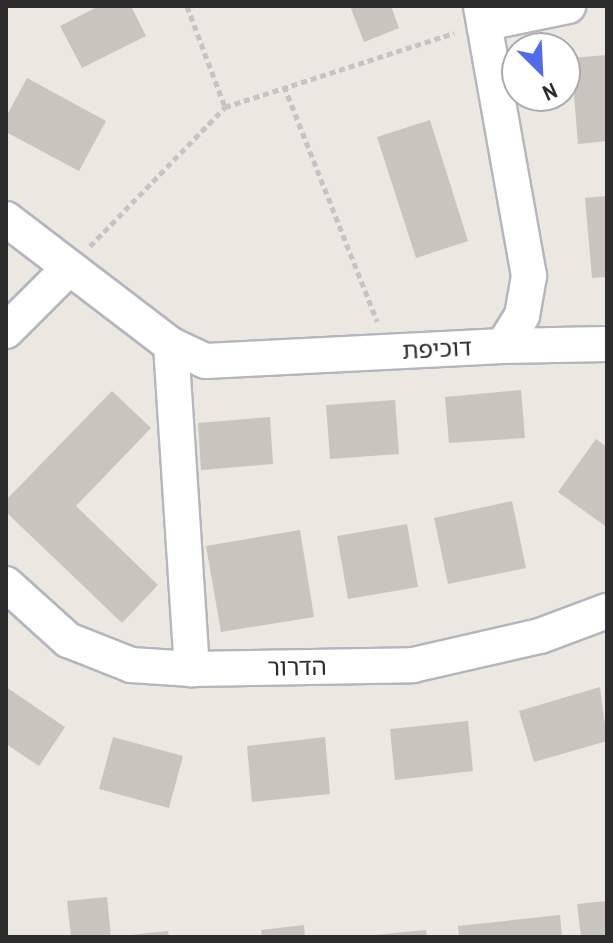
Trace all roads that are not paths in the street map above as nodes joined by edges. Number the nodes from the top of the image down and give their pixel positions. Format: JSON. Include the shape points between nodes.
{"nodes":[{"id":1,"x":568,"y":6,"type":"edge"},
{"id":2,"x":484,"y":14,"type":"edge"},
{"id":3,"x":6,"y":219,"type":"edge"},
{"id":4,"x":67,"y":270,"type":"junction"},
{"id":5,"x":6,"y":331,"type":"edge"},
{"id":6,"x":607,"y":344,"type":"edge"},
{"id":7,"x":171,"y":345,"type":"junction"},
{"id":8,"x":503,"y":346,"type":"junction"},
{"id":9,"x":6,"y":584,"type":"edge"},
{"id":10,"x":607,"y":611,"type":"edge"},
{"id":11,"x":192,"y":669,"type":"junction"}],
"edges":[{"from":1,"to":2,"type":"street"},
{"from":2,"to":8,"type":"street","name":"דוכיפת","via":[[529,276],[522,316]]},
{"from":3,"to":4,"type":"street","name":"דוכיפת"},
{"from":4,"to":5,"type":"street"},
{"from":4,"to":7,"type":"street","name":"דוכיפת"},
{"from":6,"to":8,"type":"street"},
{"from":7,"to":8,"type":"street","name":"דוכיפת","via":[[206,361],[242,363]]},
{"from":7,"to":11,"type":"street"},
{"from":9,"to":11,"type":"street","name":"הדרור","via":[[68,640],[131,665]]},
{"from":10,"to":11,"type":"street","name":"הדרור","via":[[540,636],[413,665]]}]}
